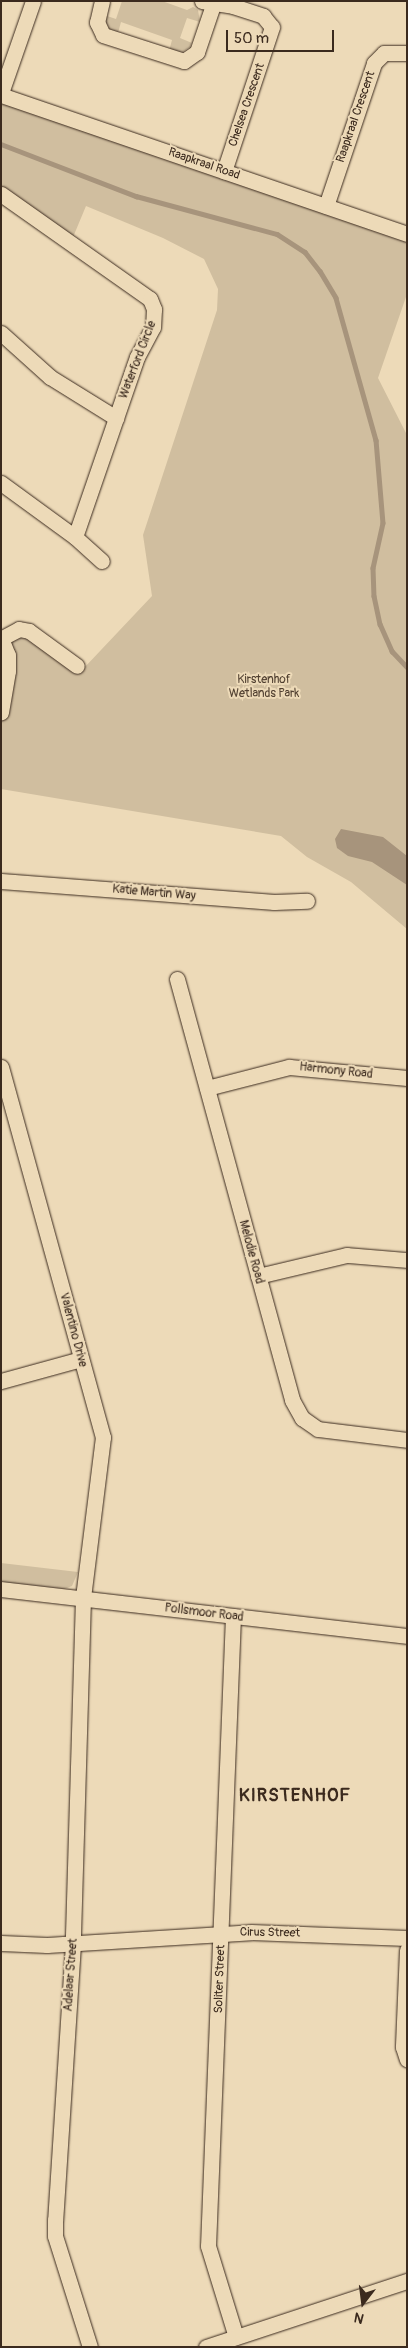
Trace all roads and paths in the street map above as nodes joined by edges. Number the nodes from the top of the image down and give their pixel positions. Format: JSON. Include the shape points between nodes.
{"nodes":[{"id":1,"x":33,"y":1,"type":"edge"},
{"id":2,"x":102,"y":1,"type":"edge"},
{"id":3,"x":207,"y":3,"type":"edge"},
{"id":4,"x":407,"y":53,"type":"edge"},
{"id":5,"x":1,"y":94,"type":"edge"},
{"id":6,"x":224,"y":171,"type":"junction"},
{"id":7,"x":1,"y":194,"type":"edge"},
{"id":8,"x":326,"y":206,"type":"junction"},
{"id":9,"x":407,"y":234,"type":"edge"},
{"id":10,"x":1,"y":333,"type":"edge"},
{"id":11,"x":116,"y":418,"type":"junction"},
{"id":12,"x":1,"y":483,"type":"edge"},
{"id":13,"x":75,"y":537,"type":"junction"},
{"id":14,"x":102,"y":561,"type":"dead end"},
{"id":15,"x":1,"y":638,"type":"edge"},
{"id":16,"x":77,"y":666,"type":"dead end"},
{"id":17,"x":1,"y":712,"type":"edge"},
{"id":18,"x":1,"y":881,"type":"edge"},
{"id":19,"x":307,"y":901,"type":"dead end"},
{"id":20,"x":177,"y":979,"type":"dead end"},
{"id":21,"x":1,"y":1067,"type":"edge"},
{"id":22,"x":407,"y":1078,"type":"edge"},
{"id":23,"x":207,"y":1088,"type":"junction"},
{"id":24,"x":407,"y":1260,"type":"edge"},
{"id":25,"x":258,"y":1276,"type":"junction"},
{"id":26,"x":81,"y":1359,"type":"junction"},
{"id":27,"x":1,"y":1381,"type":"edge"},
{"id":28,"x":407,"y":1440,"type":"edge"},
{"id":29,"x":1,"y":1589,"type":"edge"},
{"id":30,"x":84,"y":1598,"type":"junction"},
{"id":31,"x":233,"y":1616,"type":"junction"},
{"id":32,"x":407,"y":1636,"type":"edge"},
{"id":33,"x":222,"y":1932,"type":"junction"},
{"id":34,"x":407,"y":1938,"type":"edge"},
{"id":35,"x":1,"y":1943,"type":"edge"},
{"id":36,"x":73,"y":1944,"type":"junction"},
{"id":37,"x":407,"y":1950,"type":"edge"},
{"id":38,"x":407,"y":2059,"type":"edge"},
{"id":39,"x":407,"y":2281,"type":"edge"},
{"id":40,"x":236,"y":2337,"type":"junction"},
{"id":41,"x":90,"y":2347,"type":"edge"},
{"id":42,"x":206,"y":2347,"type":"edge"}],
"edges":[{"from":1,"to":5,"type":"street"},
{"from":2,"to":3,"type":"street","via":[[96,22],[104,34],[184,61],[197,52]]},
{"from":3,"to":6,"type":"street","name":"Chelsea Crescent","via":[[232,6],[263,16],[272,27]]},
{"from":4,"to":8,"type":"street","name":"Raapkraal Crescent","via":[[384,53],[374,63]]},
{"from":5,"to":6,"type":"street","name":"Raapkraal Road"},
{"from":6,"to":8,"type":"street","name":"Raapkraal Road"},
{"from":7,"to":11,"type":"street","name":"Waterford Circle","via":[[150,299],[155,319],[137,357]]},
{"from":8,"to":9,"type":"street","name":"Raapkraal Road"},
{"from":10,"to":11,"type":"street","via":[[50,377]]},
{"from":11,"to":13,"type":"street","name":"Waterford Circle"},
{"from":12,"to":13,"type":"street"},
{"from":13,"to":14,"type":"street"},
{"from":15,"to":16,"type":"street","via":[[19,629],[29,631]]},
{"from":15,"to":17,"type":"street","via":[[8,654],[8,671]]},
{"from":18,"to":19,"type":"street","name":"Katie Martin Way","via":[[274,902]]},
{"from":20,"to":23,"type":"street","name":"Melodie Road"},
{"from":21,"to":26,"type":"street","name":"Valentino Drive"},
{"from":22,"to":23,"type":"street","name":"Harmony Road","via":[[289,1067]]},
{"from":23,"to":25,"type":"street","name":"Melodie Road"},
{"from":24,"to":25,"type":"street","via":[[346,1254]]},
{"from":25,"to":28,"type":"street","name":"Melodie Road","via":[[292,1400],[302,1418],[318,1429],[331,1432]]},
{"from":26,"to":27,"type":"street"},
{"from":26,"to":30,"type":"street","name":"Valentino Drive","via":[[103,1437]]},
{"from":29,"to":30,"type":"street","name":"Pollsmoor Road"},
{"from":30,"to":31,"type":"street","name":"Pollsmoor Road"},
{"from":30,"to":36,"type":"street","name":"Adelaar Street"},
{"from":31,"to":32,"type":"street","name":"Pollsmoor Road"},
{"from":31,"to":33,"type":"street","name":"Soliter Street"},
{"from":33,"to":34,"type":"street","name":"Cirus Street"},
{"from":33,"to":36,"type":"street","name":"Cirus Street"},
{"from":33,"to":40,"type":"street","name":"Soliter Street","via":[[208,2246]]},
{"from":35,"to":36,"type":"street","name":"Cirus Street"},
{"from":36,"to":41,"type":"street","name":"Adelaar Street","via":[[56,2236]]},
{"from":37,"to":38,"type":"street","via":[[403,2047]]},
{"from":39,"to":40,"type":"street"},
{"from":40,"to":42,"type":"street"}]}
